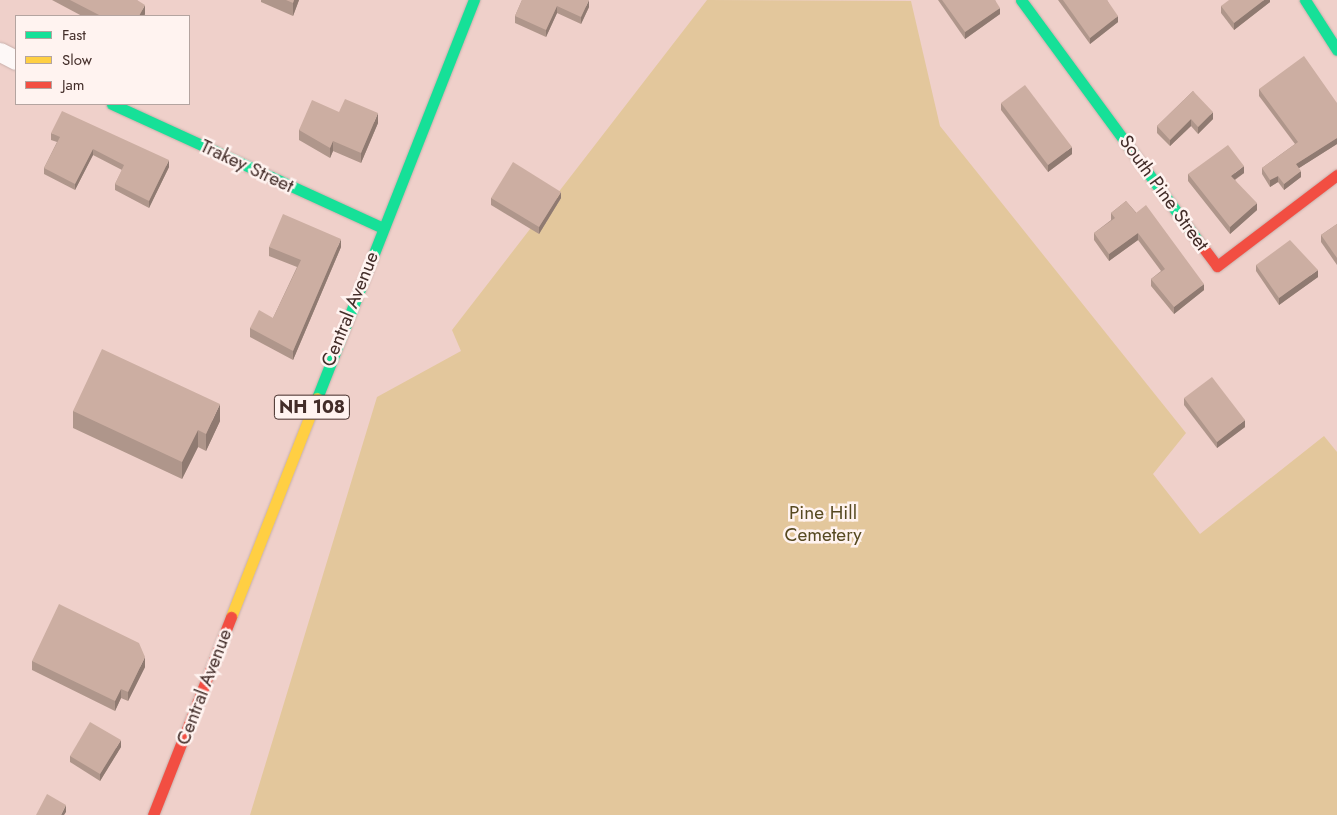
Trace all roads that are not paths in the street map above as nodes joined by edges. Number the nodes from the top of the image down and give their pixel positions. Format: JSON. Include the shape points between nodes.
{"nodes":[{"id":1,"x":474,"y":0,"type":"edge"},
{"id":2,"x":1021,"y":0,"type":"edge"},
{"id":3,"x":1305,"y":0,"type":"edge"},
{"id":4,"x":1337,"y":50,"type":"edge"},
{"id":5,"x":0,"y":52,"type":"edge"},
{"id":6,"x":15,"y":60,"type":"edge"},
{"id":7,"x":114,"y":105,"type":"edge"},
{"id":8,"x":1337,"y":175,"type":"edge"},
{"id":9,"x":383,"y":228,"type":"junction"},
{"id":10,"x":153,"y":815,"type":"edge"}],
"edges":[{"from":1,"to":9,"type":"main road","name":"Central Avenue","number":"NH 108"},
{"from":2,"to":8,"type":"main road","name":"South Pine Street","via":[[1217,266]]},
{"from":3,"to":4,"type":"main road"},
{"from":5,"to":6,"type":"street"},
{"from":7,"to":9,"type":"main road","name":"Trakey Street"},
{"from":9,"to":10,"type":"main road","name":"Central Avenue","number":"NH 108"}]}
